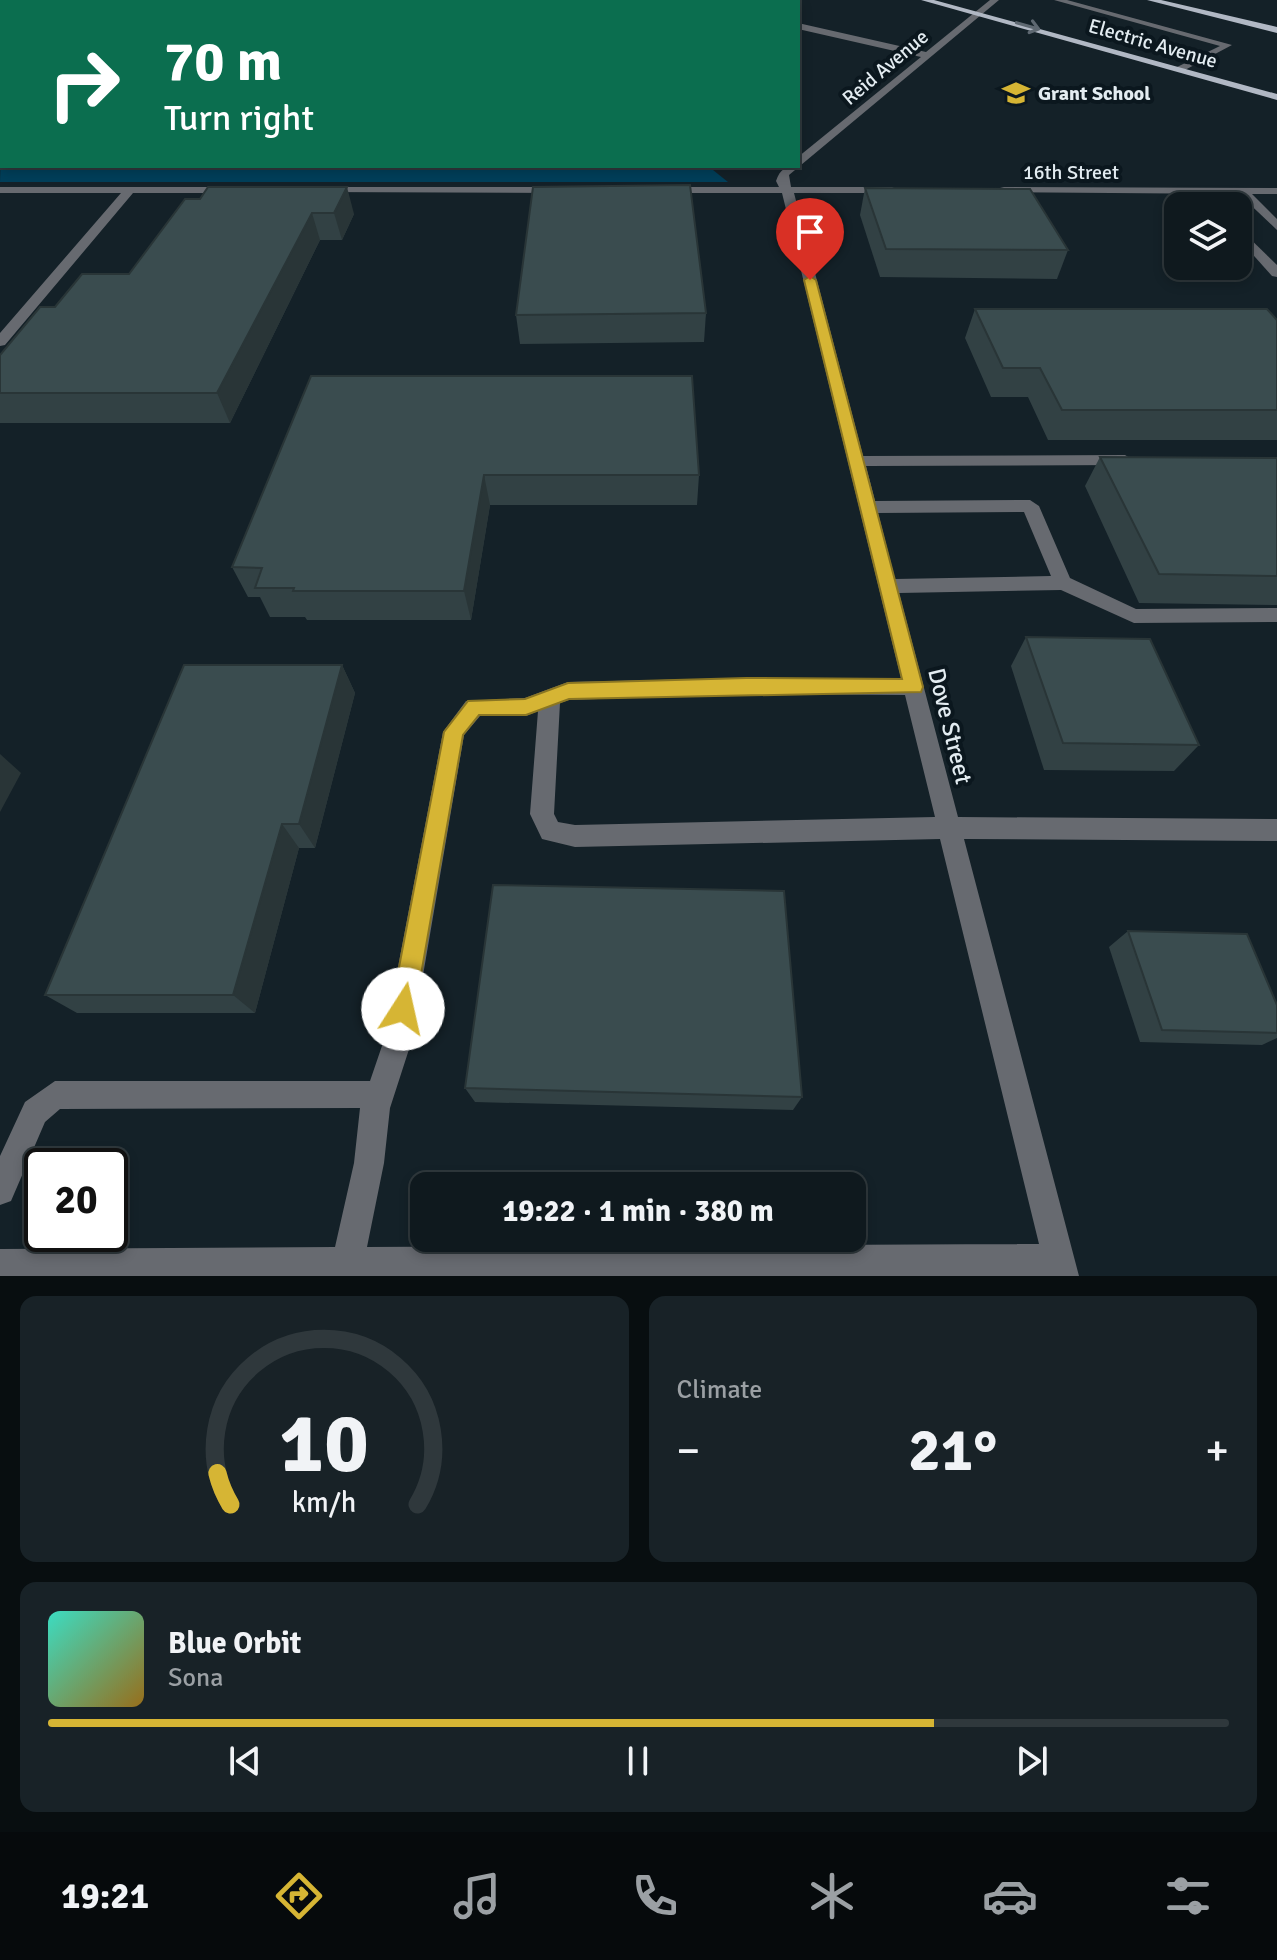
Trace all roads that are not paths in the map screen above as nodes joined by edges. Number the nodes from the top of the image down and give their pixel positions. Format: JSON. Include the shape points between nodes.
{"nodes":[{"id":1,"x":925,"y":0,"type":"edge"},
{"id":2,"x":995,"y":0,"type":"edge"},
{"id":3,"x":1058,"y":0,"type":"edge"},
{"id":4,"x":1151,"y":0,"type":"edge"},
{"id":5,"x":979,"y":13,"type":"junction"},
{"id":6,"x":800,"y":26,"type":"edge"},
{"id":7,"x":1277,"y":30,"type":"edge"},
{"id":8,"x":926,"y":55,"type":"junction"},
{"id":9,"x":1180,"y":69,"type":"junction"},
{"id":10,"x":1277,"y":97,"type":"edge"},
{"id":11,"x":800,"y":161,"type":"edge"},
{"id":12,"x":791,"y":168,"type":"edge"},
{"id":13,"x":0,"y":190,"type":"edge"},
{"id":14,"x":130,"y":190,"type":"junction"},
{"id":15,"x":243,"y":190,"type":"edge"},
{"id":16,"x":300,"y":190,"type":"edge"},
{"id":17,"x":581,"y":190,"type":"edge"},
{"id":18,"x":645,"y":190,"type":"edge"},
{"id":19,"x":787,"y":190,"type":"junction"},
{"id":20,"x":902,"y":190,"type":"edge"},
{"id":21,"x":996,"y":190,"type":"edge"},
{"id":22,"x":1199,"y":190,"type":"joint"},
{"id":23,"x":1241,"y":190,"type":"junction"},
{"id":24,"x":1277,"y":191,"type":"edge"},
{"id":25,"x":1277,"y":226,"type":"edge"},
{"id":26,"x":1252,"y":246,"type":"edge"},
{"id":27,"x":1277,"y":272,"type":"edge"},
{"id":28,"x":0,"y":342,"type":"edge"},
{"id":29,"x":1138,"y":460,"type":"edge"},
{"id":30,"x":856,"y":461,"type":"junction"},
{"id":31,"x":868,"y":507,"type":"junction"},
{"id":32,"x":1063,"y":583,"type":"junction"},
{"id":33,"x":888,"y":586,"type":"junction"},
{"id":34,"x":1277,"y":615,"type":"edge"},
{"id":35,"x":914,"y":687,"type":"junction"},
{"id":36,"x":550,"y":698,"type":"junction"},
{"id":37,"x":949,"y":828,"type":"junction"},
{"id":38,"x":1277,"y":830,"type":"edge"},
{"id":39,"x":376,"y":1108,"type":"junction"},
{"id":40,"x":0,"y":1190,"type":"edge"},
{"id":41,"x":348,"y":1262,"type":"junction"},
{"id":42,"x":0,"y":1265,"type":"edge"},
{"id":43,"x":1061,"y":1268,"type":"edge"},
{"id":44,"x":312,"y":1270,"type":"edge"}],
"edges":[{"from":1,"to":5,"type":"main road","name":"Electric Avenue"},
{"from":2,"to":5,"type":"street","name":"Reid Avenue"},
{"from":3,"to":9,"type":"street","via":[[1228,45]]},
{"from":4,"to":7,"type":"main road"},
{"from":5,"to":8,"type":"street","name":"Reid Avenue"},
{"from":5,"to":9,"type":"main road","name":"Electric Avenue","one_way":true},
{"from":6,"to":8,"type":"street"},
{"from":8,"to":11,"type":"street","name":"Reid Avenue"},
{"from":9,"to":10,"type":"main road","name":"Electric Avenue"},
{"from":12,"to":19,"type":"street","name":"Reid Avenue","via":[[782,181]]},
{"from":13,"to":14,"type":"street"},
{"from":14,"to":15,"type":"street"},
{"from":14,"to":28,"type":"street"},
{"from":16,"to":17,"type":"street"},
{"from":18,"to":19,"type":"street"},
{"from":19,"to":20,"type":"street"},
{"from":19,"to":30,"type":"street","name":"Dove Street"},
{"from":21,"to":22,"type":"street","name":"16th Street"},
{"from":22,"to":23,"type":"street","name":"16th Street"},
{"from":23,"to":24,"type":"street","name":"16th Street"},
{"from":23,"to":25,"type":"street"},
{"from":26,"to":27,"type":"street"},
{"from":29,"to":30,"type":"street"},
{"from":30,"to":31,"type":"street","name":"Dove Street"},
{"from":31,"to":32,"type":"street","via":[[1030,506]]},
{"from":31,"to":33,"type":"street","name":"Dove Street"},
{"from":32,"to":33,"type":"street"},
{"from":32,"to":34,"type":"street","via":[[1134,616]]},
{"from":33,"to":35,"type":"street","name":"Dove Street"},
{"from":35,"to":36,"type":"street","via":[[731,686],[568,691]]},
{"from":35,"to":37,"type":"street","name":"Dove Street"},
{"from":36,"to":37,"type":"street","via":[[542,814],[550,831],[575,836]]},
{"from":36,"to":39,"type":"street","via":[[526,707],[474,707],[454,732],[398,1040]]},
{"from":37,"to":38,"type":"street"},
{"from":37,"to":43,"type":"street","name":"Dove Street"},
{"from":39,"to":40,"type":"street","via":[[367,1094],[55,1095],[35,1112]]},
{"from":39,"to":41,"type":"street"},
{"from":41,"to":43,"type":"street"},
{"from":41,"to":44,"type":"street"},
{"from":42,"to":44,"type":"street"}]}
